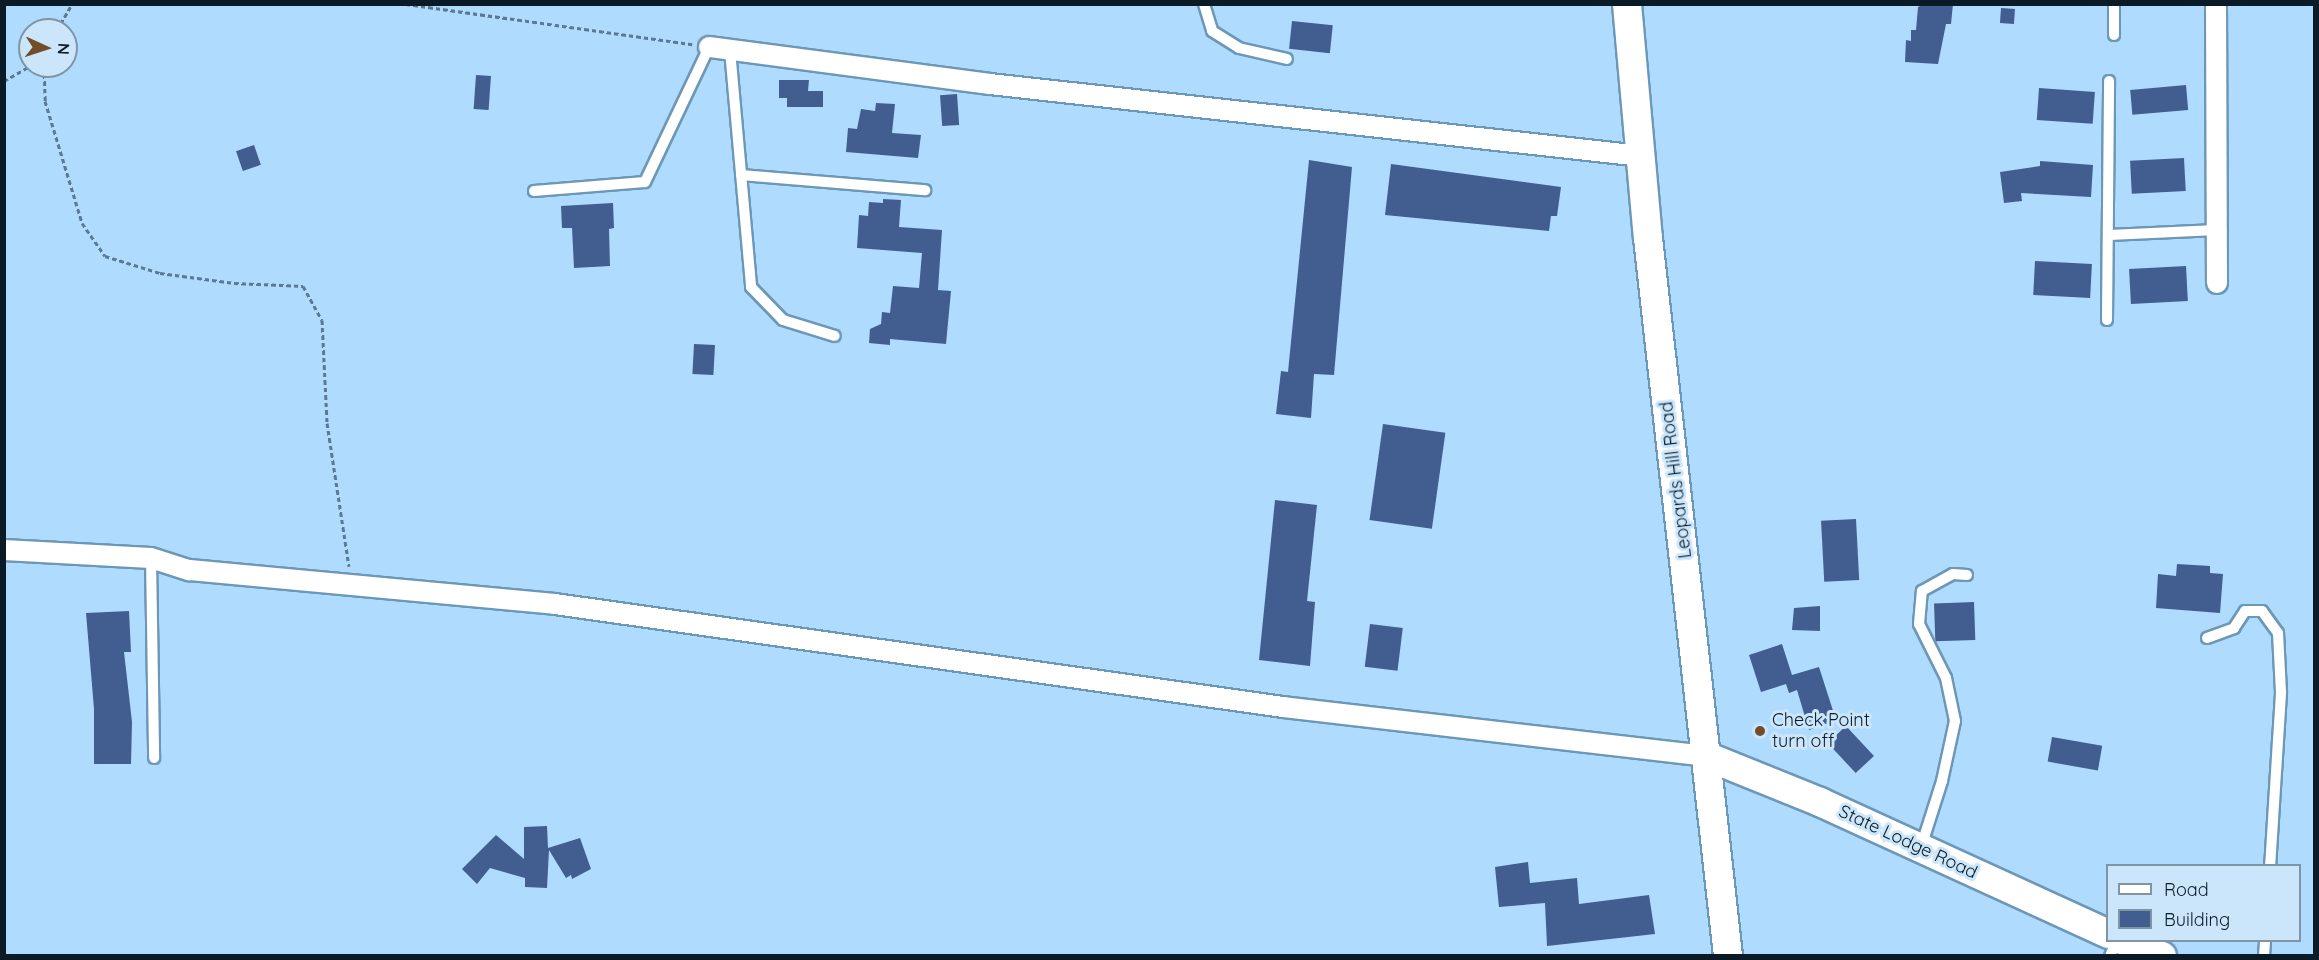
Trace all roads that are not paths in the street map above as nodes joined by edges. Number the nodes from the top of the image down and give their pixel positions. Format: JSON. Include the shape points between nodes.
{"nodes":[{"id":1,"x":1204,"y":4,"type":"edge"},
{"id":2,"x":1627,"y":4,"type":"edge"},
{"id":3,"x":2114,"y":4,"type":"edge"},
{"id":4,"x":2216,"y":4,"type":"edge"},
{"id":5,"x":2114,"y":35,"type":"dead end"},
{"id":6,"x":709,"y":47,"type":"joint"},
{"id":7,"x":730,"y":50,"type":"junction"},
{"id":8,"x":1287,"y":59,"type":"dead end"},
{"id":9,"x":2109,"y":81,"type":"dead end"},
{"id":10,"x":1641,"y":156,"type":"junction"},
{"id":11,"x":741,"y":175,"type":"junction"},
{"id":12,"x":534,"y":190,"type":"dead end"},
{"id":13,"x":925,"y":190,"type":"dead end"},
{"id":14,"x":2217,"y":230,"type":"junction"},
{"id":15,"x":2109,"y":235,"type":"junction"},
{"id":16,"x":2217,"y":283,"type":"dead end"},
{"id":17,"x":2107,"y":320,"type":"dead end"},
{"id":18,"x":835,"y":336,"type":"dead end"},
{"id":19,"x":4,"y":550,"type":"edge"},
{"id":20,"x":152,"y":558,"type":"junction"},
{"id":21,"x":1967,"y":575,"type":"dead end"},
{"id":22,"x":2207,"y":638,"type":"dead end"},
{"id":23,"x":1706,"y":756,"type":"junction"},
{"id":24,"x":154,"y":758,"type":"dead end"},
{"id":25,"x":1921,"y":848,"type":"junction"},
{"id":26,"x":2270,"y":864,"type":"edge"},
{"id":27,"x":2106,"y":933,"type":"edge"},
{"id":28,"x":2116,"y":942,"type":"edge"},
{"id":29,"x":2127,"y":942,"type":"edge"},
{"id":30,"x":1728,"y":955,"type":"edge"},
{"id":31,"x":1723,"y":956,"type":"edge"},
{"id":32,"x":2110,"y":956,"type":"edge"},
{"id":33,"x":2162,"y":956,"type":"edge"}],
"edges":[{"from":1,"to":8,"type":"lane","via":[[1212,31],[1239,48]]},
{"from":2,"to":10,"type":"main road","name":"Leopards Hill Road"},
{"from":3,"to":5,"type":"lane"},
{"from":4,"to":14,"type":"street"},
{"from":6,"to":7,"type":"street"},
{"from":6,"to":12,"type":"lane","via":[[645,182]]},
{"from":7,"to":10,"type":"street","via":[[990,84]]},
{"from":7,"to":11,"type":"lane"},
{"from":9,"to":15,"type":"lane"},
{"from":10,"to":23,"type":"main road","name":"Leopards Hill Road"},
{"from":11,"to":13,"type":"lane"},
{"from":11,"to":18,"type":"lane","via":[[751,287],[783,320]]},
{"from":14,"to":15,"type":"lane"},
{"from":14,"to":16,"type":"street"},
{"from":15,"to":17,"type":"lane"},
{"from":19,"to":20,"type":"street"},
{"from":20,"to":23,"type":"street","via":[[189,570],[555,603],[1283,707]]},
{"from":20,"to":24,"type":"lane"},
{"from":21,"to":25,"type":"lane","via":[[1953,574],[1922,591],[1919,624],[1946,678],[1955,721]]},
{"from":22,"to":26,"type":"lane","via":[[2234,628],[2245,611],[2262,611],[2278,633],[2281,693]]},
{"from":23,"to":25,"type":"main road","name":"State Lodge Road"},
{"from":23,"to":30,"type":"main road","name":"Leopards Hill Road"},
{"from":25,"to":27,"type":"main road","name":"State Lodge Road"},
{"from":28,"to":32,"type":"lane"},
{"from":29,"to":33,"type":"main road"},
{"from":30,"to":31,"type":"lane"}]}
